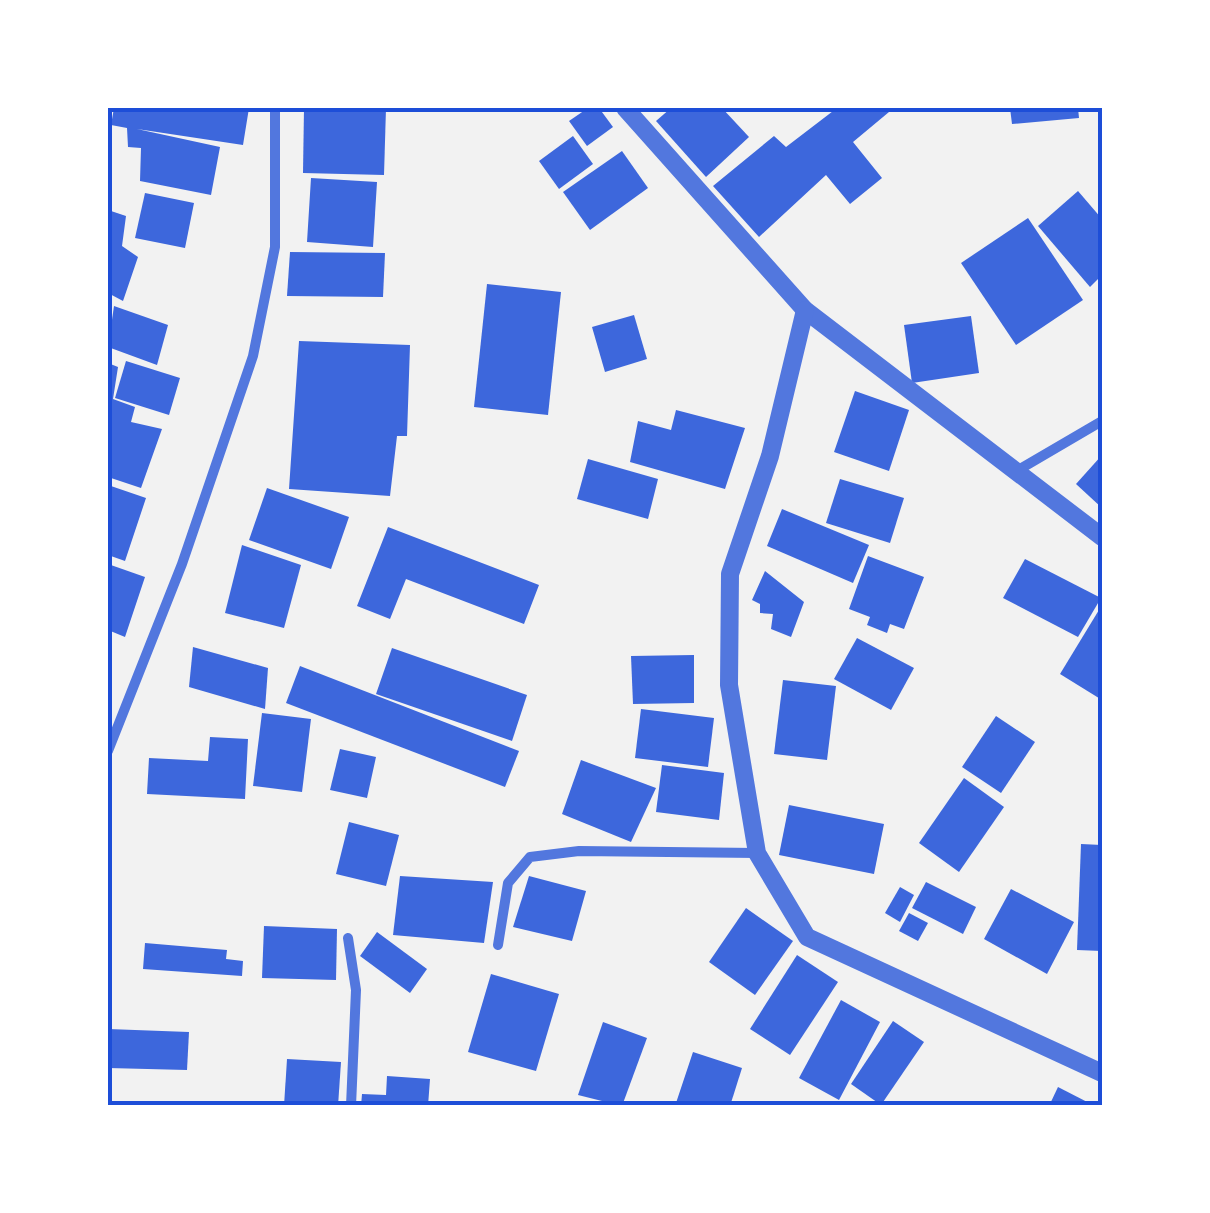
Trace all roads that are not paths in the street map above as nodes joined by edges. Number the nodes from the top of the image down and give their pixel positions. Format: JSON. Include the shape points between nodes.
{"nodes":[{"id":1,"x":275,"y":108,"type":"edge"},
{"id":2,"x":625,"y":108,"type":"edge"},
{"id":3,"x":806,"y":310,"type":"junction"},
{"id":4,"x":1102,"y":421,"type":"edge"},
{"id":5,"x":1014,"y":473,"type":"junction"},
{"id":6,"x":1102,"y":537,"type":"edge"},
{"id":7,"x":108,"y":751,"type":"edge"},
{"id":8,"x":757,"y":853,"type":"junction"},
{"id":9,"x":348,"y":938,"type":"dead end"},
{"id":10,"x":498,"y":946,"type":"dead end"},
{"id":11,"x":1102,"y":1073,"type":"edge"},
{"id":12,"x":351,"y":1106,"type":"edge"}],
"edges":[{"from":1,"to":7,"type":"street","via":[[275,247],[253,356],[182,564]]},
{"from":2,"to":3,"type":"street"},
{"from":3,"to":5,"type":"street"},
{"from":3,"to":8,"type":"street","via":[[770,456],[730,574],[728,685]]},
{"from":4,"to":5,"type":"street"},
{"from":5,"to":6,"type":"street"},
{"from":8,"to":10,"type":"street","via":[[579,851],[530,857],[508,884]]},
{"from":8,"to":11,"type":"street","via":[[807,936]]},
{"from":9,"to":12,"type":"street","via":[[356,990]]}]}
